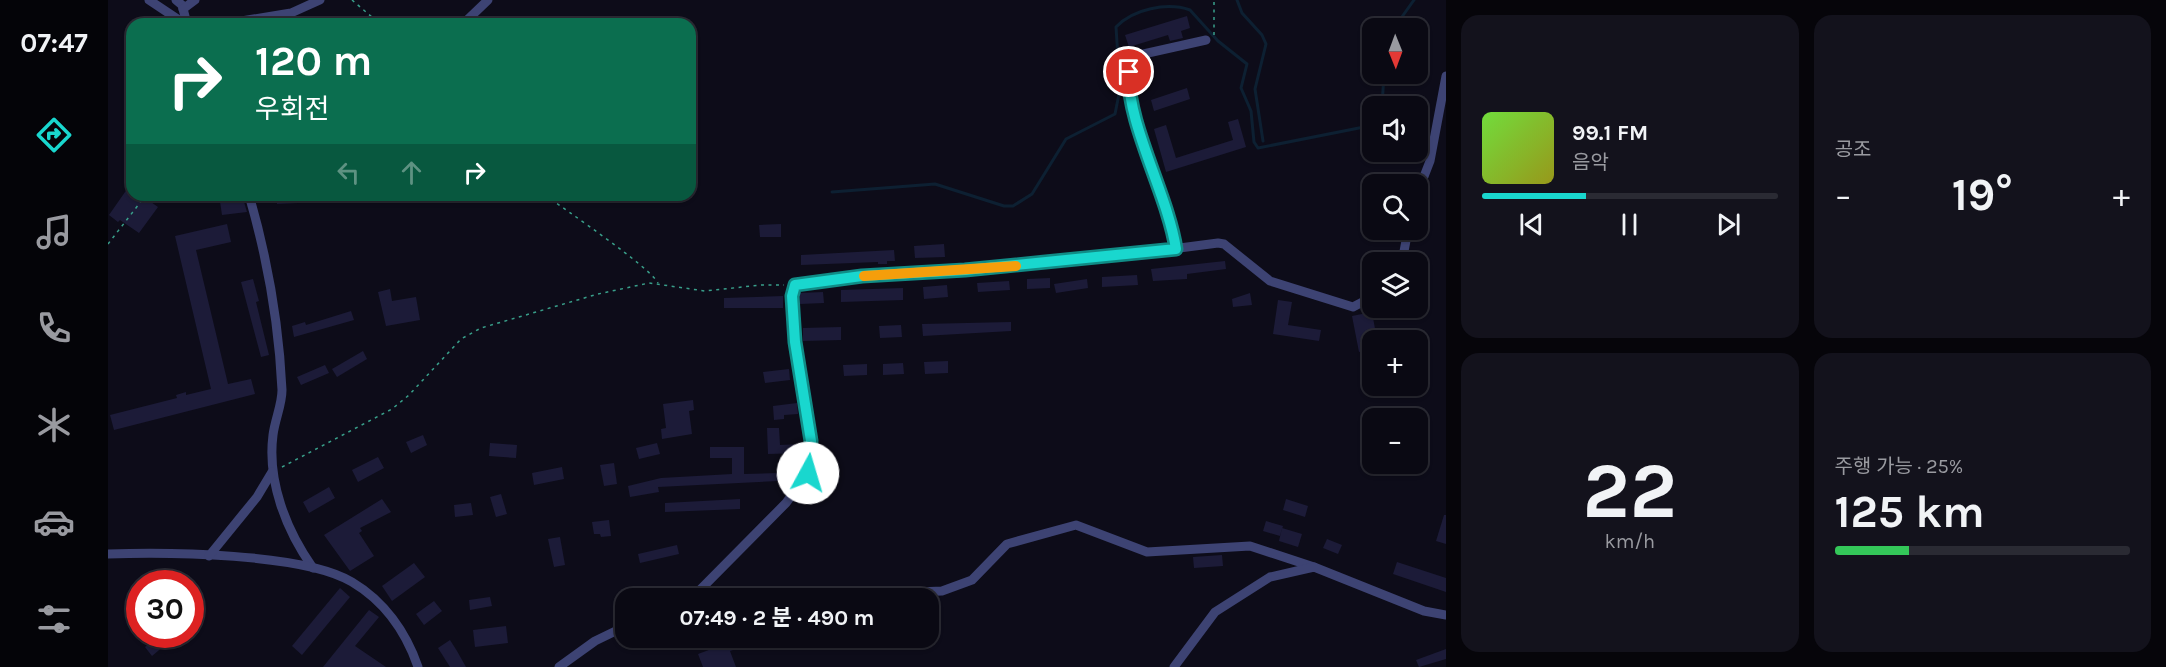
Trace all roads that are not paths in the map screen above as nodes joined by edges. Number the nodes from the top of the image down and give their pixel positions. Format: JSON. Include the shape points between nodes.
{"nodes":[{"id":1,"x":149,"y":0,"type":"edge"},
{"id":2,"x":176,"y":0,"type":"edge"},
{"id":3,"x":195,"y":0,"type":"edge"},
{"id":4,"x":320,"y":0,"type":"edge"},
{"id":5,"x":488,"y":0,"type":"edge"},
{"id":6,"x":183,"y":9,"type":"junction"},
{"id":7,"x":177,"y":18,"type":"edge"},
{"id":8,"x":185,"y":18,"type":"edge"},
{"id":9,"x":260,"y":18,"type":"edge"},
{"id":10,"x":469,"y":18,"type":"edge"},
{"id":11,"x":1206,"y":40,"type":"dead end"},
{"id":12,"x":1446,"y":76,"type":"edge"},
{"id":13,"x":1425,"y":174,"type":"edge"},
{"id":14,"x":250,"y":201,"type":"edge"},
{"id":15,"x":1176,"y":249,"type":"junction"},
{"id":16,"x":1362,"y":302,"type":"edge"},
{"id":17,"x":272,"y":472,"type":"junction"},
{"id":18,"x":108,"y":554,"type":"edge"},
{"id":19,"x":209,"y":556,"type":"junction"},
{"id":20,"x":1314,"y":567,"type":"junction"},
{"id":21,"x":313,"y":568,"type":"junction"},
{"id":22,"x":702,"y":588,"type":"edge"},
{"id":23,"x":939,"y":591,"type":"edge"},
{"id":24,"x":1446,"y":615,"type":"edge"},
{"id":25,"x":615,"y":631,"type":"edge"},
{"id":26,"x":418,"y":667,"type":"edge"},
{"id":27,"x":559,"y":667,"type":"edge"},
{"id":28,"x":1174,"y":667,"type":"edge"}],
"edges":[{"from":1,"to":7,"type":"street"},
{"from":2,"to":6,"type":"street"},
{"from":3,"to":6,"type":"street"},
{"from":4,"to":9,"type":"street","via":[[291,13]]},
{"from":5,"to":10,"type":"street"},
{"from":6,"to":8,"type":"street"},
{"from":11,"to":15,"type":"street","via":[[1139,55],[1129,72],[1136,117]]},
{"from":12,"to":13,"type":"street"},
{"from":14,"to":17,"type":"street","via":[[272,300],[282,392],[273,435]]},
{"from":15,"to":16,"type":"street","via":[[1224,244],[1270,280],[1353,307]]},
{"from":15,"to":22,"type":"street","via":[[799,283],[793,289],[800,385],[811,441],[808,473],[786,503]]},
{"from":17,"to":19,"type":"street","via":[[246,512]]},
{"from":17,"to":21,"type":"street","via":[[292,531]]},
{"from":18,"to":19,"type":"street"},
{"from":19,"to":21,"type":"street"},
{"from":20,"to":23,"type":"street","via":[[1250,546],[1147,552],[1076,525],[1007,544],[972,580]]},
{"from":20,"to":24,"type":"street","via":[[1392,599]]},
{"from":20,"to":28,"type":"street","via":[[1270,577],[1215,612]]},
{"from":21,"to":26,"type":"street","via":[[351,581],[374,599],[400,627]]},
{"from":25,"to":27,"type":"street"}]}
